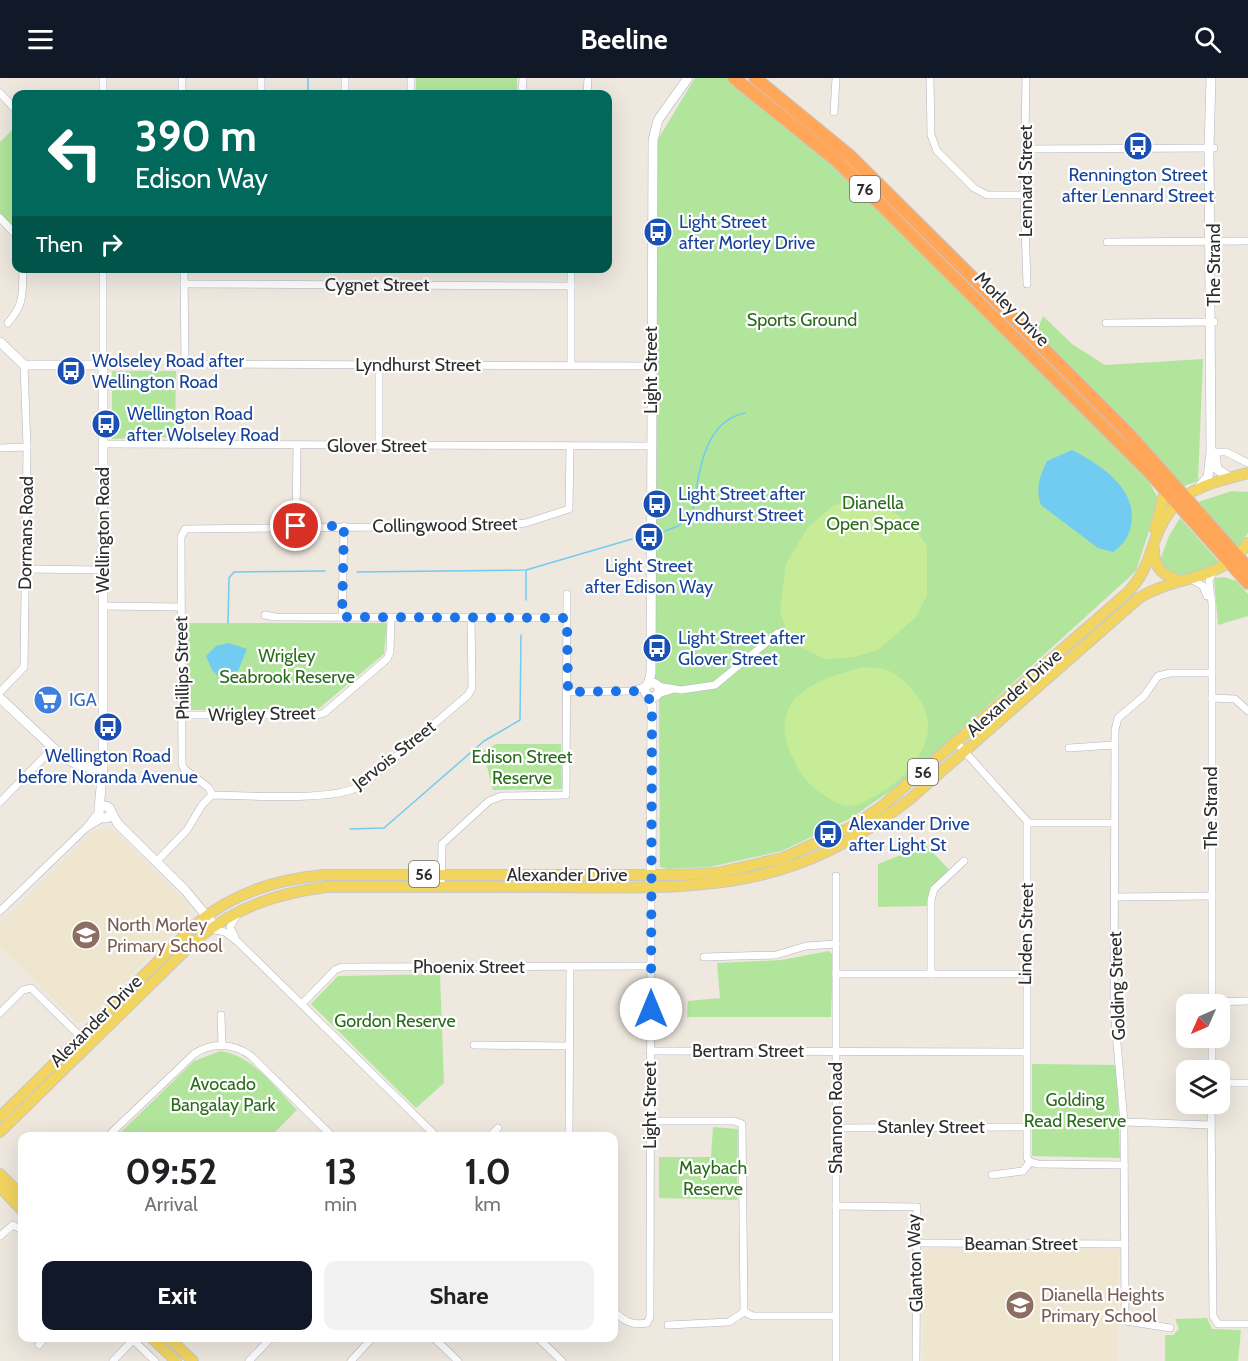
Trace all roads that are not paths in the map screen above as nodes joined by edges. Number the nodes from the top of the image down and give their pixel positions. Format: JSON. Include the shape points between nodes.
{"nodes":[{"id":1,"x":688,"y":78,"type":"edge"},
{"id":2,"x":734,"y":78,"type":"edge"},
{"id":3,"x":754,"y":78,"type":"edge"},
{"id":4,"x":836,"y":78,"type":"edge"},
{"id":5,"x":930,"y":78,"type":"edge"},
{"id":6,"x":1026,"y":78,"type":"edge"},
{"id":7,"x":1212,"y":78,"type":"edge"},
{"id":8,"x":1218,"y":78,"type":"edge"},
{"id":9,"x":0,"y":93,"type":"edge"},
{"id":10,"x":12,"y":106,"type":"edge"},
{"id":11,"x":834,"y":112,"type":"dead end"},
{"id":12,"x":1211,"y":148,"type":"junction"},
{"id":13,"x":1026,"y":149,"type":"junction"},
{"id":14,"x":1024,"y":195,"type":"junction"},
{"id":15,"x":0,"y":218,"type":"edge"},
{"id":16,"x":12,"y":230,"type":"edge"},
{"id":17,"x":1212,"y":240,"type":"junction"},
{"id":18,"x":1248,"y":241,"type":"edge"},
{"id":19,"x":1107,"y":242,"type":"dead end"},
{"id":20,"x":22,"y":273,"type":"edge"},
{"id":21,"x":103,"y":273,"type":"edge"},
{"id":22,"x":184,"y":273,"type":"edge"},
{"id":23,"x":571,"y":273,"type":"edge"},
{"id":24,"x":184,"y":284,"type":"junction"},
{"id":25,"x":1027,"y":284,"type":"dead end"},
{"id":26,"x":571,"y":286,"type":"junction"},
{"id":27,"x":8,"y":323,"type":"dead end"},
{"id":28,"x":1106,"y":323,"type":"dead end"},
{"id":29,"x":1211,"y":323,"type":"junction"},
{"id":30,"x":0,"y":342,"type":"edge"},
{"id":31,"x":24,"y":365,"type":"junction"},
{"id":32,"x":103,"y":365,"type":"junction"},
{"id":33,"x":379,"y":365,"type":"junction"},
{"id":34,"x":571,"y":365,"type":"junction"},
{"id":35,"x":651,"y":366,"type":"junction"},
{"id":36,"x":103,"y":444,"type":"junction"},
{"id":37,"x":297,"y":445,"type":"junction"},
{"id":38,"x":379,"y":446,"type":"junction"},
{"id":39,"x":651,"y":446,"type":"junction"},
{"id":40,"x":27,"y":447,"type":"junction"},
{"id":41,"x":570,"y":447,"type":"junction"},
{"id":42,"x":0,"y":448,"type":"edge"},
{"id":43,"x":1213,"y":452,"type":"junction"},
{"id":44,"x":1248,"y":464,"type":"edge"},
{"id":45,"x":1248,"y":473,"type":"edge"},
{"id":46,"x":1230,"y":478,"type":"junction"},
{"id":47,"x":1248,"y":483,"type":"edge"},
{"id":48,"x":1199,"y":487,"type":"junction"},
{"id":49,"x":1165,"y":491,"type":"junction"},
{"id":50,"x":1181,"y":499,"type":"junction"},
{"id":51,"x":296,"y":526,"type":"junction"},
{"id":52,"x":344,"y":526,"type":"junction"},
{"id":53,"x":185,"y":529,"type":"joint"},
{"id":54,"x":1248,"y":543,"type":"edge"},
{"id":55,"x":1154,"y":545,"type":"junction"},
{"id":56,"x":1234,"y":560,"type":"junction"},
{"id":57,"x":26,"y":568,"type":"junction"},
{"id":58,"x":1248,"y":568,"type":"edge"},
{"id":59,"x":102,"y":570,"type":"junction"},
{"id":60,"x":1213,"y":572,"type":"junction"},
{"id":61,"x":1185,"y":580,"type":"junction"},
{"id":62,"x":1248,"y":583,"type":"edge"},
{"id":63,"x":567,"y":594,"type":"dead end"},
{"id":64,"x":103,"y":606,"type":"junction"},
{"id":65,"x":181,"y":607,"type":"junction"},
{"id":66,"x":1211,"y":610,"type":"junction"},
{"id":67,"x":265,"y":615,"type":"dead end"},
{"id":68,"x":342,"y":617,"type":"junction"},
{"id":69,"x":390,"y":618,"type":"junction"},
{"id":70,"x":471,"y":618,"type":"junction"},
{"id":71,"x":567,"y":618,"type":"junction"},
{"id":72,"x":778,"y":633,"type":"dead end"},
{"id":73,"x":1211,"y":673,"type":"junction"},
{"id":74,"x":652,"y":690,"type":"junction"},
{"id":75,"x":0,"y":692,"type":"edge"},
{"id":76,"x":568,"y":692,"type":"junction"},
{"id":77,"x":0,"y":698,"type":"edge"},
{"id":78,"x":1212,"y":698,"type":"junction"},
{"id":79,"x":1248,"y":711,"type":"edge"},
{"id":80,"x":183,"y":716,"type":"junction"},
{"id":81,"x":1114,"y":745,"type":"junction"},
{"id":82,"x":961,"y":747,"type":"junction"},
{"id":83,"x":53,"y":748,"type":"junction"},
{"id":84,"x":1069,"y":748,"type":"dead end"},
{"id":85,"x":73,"y":762,"type":"junction"},
{"id":86,"x":83,"y":767,"type":"junction"},
{"id":87,"x":102,"y":768,"type":"junction"},
{"id":88,"x":101,"y":789,"type":"junction"},
{"id":89,"x":212,"y":795,"type":"junction"},
{"id":90,"x":0,"y":802,"type":"edge"},
{"id":91,"x":104,"y":813,"type":"junction"},
{"id":92,"x":1028,"y":823,"type":"junction"},
{"id":93,"x":1114,"y":824,"type":"junction"},
{"id":94,"x":157,"y":861,"type":"junction"},
{"id":95,"x":964,"y":861,"type":"dead end"},
{"id":96,"x":441,"y":874,"type":"junction"},
{"id":97,"x":650,"y":876,"type":"junction"},
{"id":98,"x":836,"y":876,"type":"dead end"},
{"id":99,"x":441,"y":887,"type":"junction"},
{"id":100,"x":651,"y":888,"type":"junction"},
{"id":101,"x":1210,"y":896,"type":"junction"},
{"id":102,"x":1115,"y":897,"type":"junction"},
{"id":103,"x":253,"y":904,"type":"junction"},
{"id":104,"x":0,"y":911,"type":"edge"},
{"id":105,"x":208,"y":914,"type":"junction"},
{"id":106,"x":214,"y":925,"type":"junction"},
{"id":107,"x":238,"y":942,"type":"junction"},
{"id":108,"x":836,"y":944,"type":"junction"},
{"id":109,"x":704,"y":957,"type":"dead end"},
{"id":110,"x":651,"y":966,"type":"junction"},
{"id":111,"x":570,"y":967,"type":"junction"},
{"id":112,"x":836,"y":974,"type":"junction"},
{"id":113,"x":931,"y":974,"type":"junction"},
{"id":114,"x":1026,"y":974,"type":"junction"},
{"id":115,"x":1212,"y":994,"type":"edge"},
{"id":116,"x":1248,"y":1001,"type":"edge"},
{"id":117,"x":1230,"y":1002,"type":"edge"},
{"id":118,"x":302,"y":1004,"type":"junction"},
{"id":119,"x":0,"y":1013,"type":"edge"},
{"id":120,"x":221,"y":1015,"type":"dead end"},
{"id":121,"x":80,"y":1036,"type":"junction"},
{"id":122,"x":89,"y":1045,"type":"junction"},
{"id":123,"x":222,"y":1045,"type":"junction"},
{"id":124,"x":474,"y":1045,"type":"dead end"},
{"id":125,"x":568,"y":1046,"type":"junction"},
{"id":126,"x":836,"y":1050,"type":"junction"},
{"id":127,"x":650,"y":1052,"type":"junction"},
{"id":128,"x":1026,"y":1052,"type":"junction"},
{"id":129,"x":1230,"y":1083,"type":"edge"},
{"id":130,"x":1248,"y":1083,"type":"edge"},
{"id":131,"x":1211,"y":1114,"type":"edge"},
{"id":132,"x":0,"y":1117,"type":"edge"},
{"id":133,"x":650,"y":1121,"type":"junction"},
{"id":134,"x":1124,"y":1122,"type":"junction"},
{"id":135,"x":1211,"y":1125,"type":"junction"},
{"id":136,"x":1026,"y":1127,"type":"junction"},
{"id":137,"x":498,"y":1128,"type":"dead end"},
{"id":138,"x":836,"y":1128,"type":"junction"},
{"id":139,"x":0,"y":1132,"type":"edge"},
{"id":140,"x":112,"y":1132,"type":"edge"},
{"id":141,"x":328,"y":1132,"type":"edge"},
{"id":142,"x":432,"y":1132,"type":"edge"},
{"id":143,"x":494,"y":1132,"type":"edge"},
{"id":144,"x":569,"y":1132,"type":"edge"},
{"id":145,"x":1030,"y":1162,"type":"junction"},
{"id":146,"x":1124,"y":1165,"type":"junction"},
{"id":147,"x":0,"y":1174,"type":"edge"},
{"id":148,"x":993,"y":1175,"type":"dead end"},
{"id":149,"x":0,"y":1187,"type":"edge"},
{"id":150,"x":18,"y":1192,"type":"edge"},
{"id":151,"x":18,"y":1206,"type":"edge"},
{"id":152,"x":836,"y":1206,"type":"junction"},
{"id":153,"x":18,"y":1228,"type":"edge"},
{"id":154,"x":0,"y":1236,"type":"edge"},
{"id":155,"x":916,"y":1243,"type":"junction"},
{"id":156,"x":1125,"y":1244,"type":"junction"},
{"id":157,"x":744,"y":1312,"type":"junction"},
{"id":158,"x":618,"y":1314,"type":"edge"},
{"id":159,"x":835,"y":1316,"type":"junction"},
{"id":160,"x":1248,"y":1324,"type":"edge"},
{"id":161,"x":668,"y":1325,"type":"dead end"},
{"id":162,"x":1170,"y":1328,"type":"dead end"},
{"id":163,"x":41,"y":1342,"type":"edge"},
{"id":164,"x":129,"y":1342,"type":"edge"},
{"id":165,"x":135,"y":1342,"type":"edge"},
{"id":166,"x":156,"y":1342,"type":"edge"},
{"id":167,"x":173,"y":1342,"type":"edge"},
{"id":168,"x":267,"y":1342,"type":"edge"},
{"id":169,"x":368,"y":1342,"type":"edge"},
{"id":170,"x":437,"y":1342,"type":"edge"},
{"id":171,"x":542,"y":1342,"type":"edge"},
{"id":172,"x":39,"y":1345,"type":"dead end"},
{"id":173,"x":452,"y":1359,"type":"edge"},
{"id":174,"x":113,"y":1361,"type":"edge"},
{"id":175,"x":155,"y":1361,"type":"edge"},
{"id":176,"x":176,"y":1361,"type":"edge"},
{"id":177,"x":193,"y":1361,"type":"edge"},
{"id":178,"x":249,"y":1361,"type":"edge"},
{"id":179,"x":351,"y":1361,"type":"edge"},
{"id":180,"x":562,"y":1361,"type":"edge"},
{"id":181,"x":836,"y":1361,"type":"edge"},
{"id":182,"x":916,"y":1361,"type":"edge"}],
"edges":[{"from":1,"to":35,"type":"street","name":"Light Street","via":[[658,120],[653,140]]},
{"from":2,"to":49,"type":"highway","name":"Morley Drive","number":"76","via":[[837,161]]},
{"from":3,"to":50,"type":"highway","name":"Morley Drive","number":"76","via":[[858,164],[1122,427]]},
{"from":4,"to":11,"type":"street"},
{"from":5,"to":14,"type":"street","via":[[931,135],[937,151],[974,188],[987,195]]},
{"from":6,"to":13,"type":"street","name":"Lennard Street"},
{"from":7,"to":8,"type":"street"},
{"from":7,"to":12,"type":"street","name":"The Strand"},
{"from":8,"to":12,"type":"street","name":"The Strand"},
{"from":9,"to":10,"type":"street"},
{"from":12,"to":13,"type":"street"},
{"from":12,"to":17,"type":"street","name":"The Strand"},
{"from":13,"to":14,"type":"street","name":"Lennard Street"},
{"from":14,"to":25,"type":"street","name":"Lennard Street"},
{"from":15,"to":16,"type":"street"},
{"from":17,"to":18,"type":"street"},
{"from":17,"to":19,"type":"street"},
{"from":17,"to":29,"type":"street","name":"The Strand"},
{"from":20,"to":27,"type":"street","via":[[22,301]]},
{"from":21,"to":32,"type":"street","name":"Wellington Road"},
{"from":22,"to":24,"type":"street"},
{"from":23,"to":26,"type":"street"},
{"from":24,"to":26,"type":"street","name":"Cygnet Street"},
{"from":24,"to":33,"type":"street","name":"Lyndhurst Street","via":[[184,364]]},
{"from":26,"to":34,"type":"street"},
{"from":28,"to":29,"type":"street"},
{"from":29,"to":43,"type":"street","name":"The Strand"},
{"from":30,"to":31,"type":"street"},
{"from":31,"to":32,"type":"street"},
{"from":31,"to":40,"type":"street","name":"Dormans Road"},
{"from":32,"to":36,"type":"street","name":"Wellington Road"},
{"from":33,"to":34,"type":"street","name":"Lyndhurst Street"},
{"from":33,"to":38,"type":"street"},
{"from":34,"to":35,"type":"street","name":"Lyndhurst Street"},
{"from":35,"to":39,"type":"street","name":"Light Street"},
{"from":36,"to":37,"type":"street","name":"Glover Street"},
{"from":36,"to":59,"type":"street","name":"Wellington Road"},
{"from":37,"to":38,"type":"street","name":"Glover Street"},
{"from":37,"to":51,"type":"street"},
{"from":38,"to":41,"type":"street","name":"Glover Street"},
{"from":39,"to":41,"type":"street","name":"Glover Street"},
{"from":39,"to":74,"type":"street","name":"Light Street"},
{"from":40,"to":42,"type":"street"},
{"from":40,"to":57,"type":"street","name":"Dormans Road"},
{"from":41,"to":52,"type":"street","name":"Collingwood Street","via":[[569,509],[526,523],[497,526]]},
{"from":43,"to":44,"type":"street","via":[[1226,452]]},
{"from":43,"to":46,"type":"street","name":"The Strand","via":[[1217,469]]},
{"from":43,"to":48,"type":"street","name":"The Strand","via":[[1208,477]]},
{"from":45,"to":46,"type":"main road","name":"Alexander Drive","number":"56"},
{"from":46,"to":47,"type":"main road"},
{"from":46,"to":48,"type":"main road","name":"Alexander Drive","number":"56"},
{"from":48,"to":50,"type":"main road","name":"Alexander Drive","number":"56"},
{"from":49,"to":50,"type":"highway","name":"Morley Drive","number":"76"},
{"from":49,"to":55,"type":"main road","number":"56"},
{"from":50,"to":55,"type":"main road","name":"Alexander Drive","number":"56","via":[[1165,519]]},
{"from":50,"to":56,"type":"highway","name":"Morley Drive","number":"76"},
{"from":51,"to":52,"type":"street","name":"Collingwood Street"},
{"from":51,"to":53,"type":"street","name":"Collingwood Street"},
{"from":52,"to":68,"type":"street"},
{"from":53,"to":65,"type":"street","name":"Phillips Street"},
{"from":54,"to":56,"type":"main road","name":"Alexander Drive","number":"56"},
{"from":55,"to":61,"type":"main road","number":"56","via":[[1158,569]]},
{"from":55,"to":82,"type":"main road","name":"Alexander Drive","number":"56","via":[[1144,572],[1127,593]]},
{"from":56,"to":58,"type":"highway","name":"Morley Drive","number":"76"},
{"from":56,"to":60,"type":"main road","name":"Alexander Drive","number":"56"},
{"from":56,"to":62,"type":"highway","name":"Morley Drive","number":"76"},
{"from":57,"to":59,"type":"street"},
{"from":57,"to":75,"type":"street","name":"Dormans Road","via":[[24,667]]},
{"from":59,"to":64,"type":"street","name":"Wellington Road"},
{"from":60,"to":61,"type":"main road","name":"Alexander Drive","number":"56"},
{"from":60,"to":66,"type":"street","name":"The Strand","via":[[1209,581]]},
{"from":61,"to":66,"type":"street","name":"The Strand","via":[[1203,586]]},
{"from":61,"to":82,"type":"main road","name":"Alexander Drive","number":"56","via":[[1139,598]]},
{"from":63,"to":71,"type":"street"},
{"from":64,"to":65,"type":"street"},
{"from":64,"to":87,"type":"street","name":"Wellington Road"},
{"from":65,"to":80,"type":"street","name":"Phillips Street"},
{"from":66,"to":73,"type":"street","name":"The Strand"},
{"from":67,"to":68,"type":"street"},
{"from":68,"to":69,"type":"street"},
{"from":69,"to":70,"type":"street"},
{"from":69,"to":80,"type":"street","name":"Wrigley Street","via":[[387,659],[324,713]]},
{"from":70,"to":71,"type":"street"},
{"from":70,"to":89,"type":"street","name":"Jervois Street","via":[[472,688],[468,695],[357,789],[328,795]]},
{"from":71,"to":76,"type":"street"},
{"from":72,"to":74,"type":"street","via":[[715,685]]},
{"from":73,"to":78,"type":"street","name":"The Strand"},
{"from":73,"to":81,"type":"street","name":"Golding Street","via":[[1158,676],[1144,696],[1118,718]]},
{"from":74,"to":76,"type":"street"},
{"from":74,"to":97,"type":"street","name":"Light Street"},
{"from":76,"to":96,"type":"street","via":[[566,795],[502,795],[489,801],[444,840]]},
{"from":77,"to":83,"type":"street"},
{"from":78,"to":79,"type":"street","via":[[1235,699]]},
{"from":78,"to":101,"type":"street","name":"The Strand"},
{"from":80,"to":89,"type":"street","name":"Phillips Street","via":[[184,769],[209,788]]},
{"from":81,"to":84,"type":"street"},
{"from":81,"to":93,"type":"street","name":"Golding Street"},
{"from":82,"to":92,"type":"street"},
{"from":82,"to":97,"type":"main road","name":"Alexander Drive","number":"56","via":[[881,807],[815,845],[783,858],[717,873]]},
{"from":82,"to":100,"type":"main road","name":"Alexander Drive","number":"56","via":[[887,817],[819,856],[727,883]]},
{"from":83,"to":85,"type":"street"},
{"from":83,"to":90,"type":"street"},
{"from":85,"to":86,"type":"street"},
{"from":85,"to":87,"type":"street"},
{"from":86,"to":87,"type":"street"},
{"from":86,"to":88,"type":"street"},
{"from":87,"to":88,"type":"street","name":"Wellington Road"},
{"from":88,"to":91,"type":"street","name":"Wellington Road"},
{"from":89,"to":94,"type":"street","via":[[187,830]]},
{"from":91,"to":94,"type":"street"},
{"from":91,"to":104,"type":"street"},
{"from":92,"to":93,"type":"street"},
{"from":92,"to":114,"type":"street","name":"Linden Street"},
{"from":93,"to":102,"type":"street","name":"Golding Street"},
{"from":94,"to":105,"type":"street"},
{"from":95,"to":113,"type":"street","via":[[934,889]]},
{"from":96,"to":97,"type":"main road","name":"Alexander Drive","number":"56"},
{"from":96,"to":99,"type":"street"},
{"from":96,"to":105,"type":"main road","name":"Alexander Drive","number":"56","via":[[299,877],[244,894]]},
{"from":97,"to":100,"type":"street","name":"Light Street"},
{"from":98,"to":108,"type":"street","name":"Shannon Road"},
{"from":99,"to":100,"type":"main road","name":"Alexander Drive","number":"56"},
{"from":99,"to":103,"type":"main road","name":"Alexander Drive","number":"56","via":[[327,888],[292,892]]},
{"from":100,"to":110,"type":"street","name":"Light Street"},
{"from":101,"to":102,"type":"street"},
{"from":101,"to":115,"type":"street","name":"The Strand"},
{"from":102,"to":134,"type":"street","name":"Golding Street","via":[[1114,1010]]},
{"from":103,"to":106,"type":"main road","name":"Alexander Drive","number":"56"},
{"from":103,"to":107,"type":"street","via":[[230,924]]},
{"from":105,"to":106,"type":"street"},
{"from":105,"to":121,"type":"main road","name":"Alexander Drive","number":"56"},
{"from":106,"to":107,"type":"street"},
{"from":106,"to":122,"type":"main road","name":"Alexander Drive","number":"56"},
{"from":107,"to":118,"type":"street"},
{"from":108,"to":109,"type":"street","via":[[806,946],[776,955]]},
{"from":108,"to":112,"type":"street","name":"Shannon Road"},
{"from":110,"to":111,"type":"street","name":"Phoenix Street"},
{"from":110,"to":127,"type":"street","name":"Light Street"},
{"from":111,"to":118,"type":"street","name":"Phoenix Street","via":[[342,967]]},
{"from":111,"to":125,"type":"street"},
{"from":112,"to":113,"type":"street"},
{"from":112,"to":126,"type":"street","name":"Shannon Road"},
{"from":113,"to":114,"type":"street"},
{"from":114,"to":128,"type":"street","name":"Linden Street"},
{"from":116,"to":117,"type":"street"},
{"from":118,"to":142,"type":"street"},
{"from":119,"to":121,"type":"street","via":[[23,990],[31,988]]},
{"from":120,"to":123,"type":"street"},
{"from":121,"to":122,"type":"street"},
{"from":121,"to":132,"type":"main road","name":"Alexander Drive","number":"56"},
{"from":122,"to":139,"type":"main road","name":"Alexander Drive","number":"56"},
{"from":123,"to":140,"type":"street","via":[[194,1054]]},
{"from":123,"to":141,"type":"street","via":[[251,1056]]},
{"from":124,"to":125,"type":"street"},
{"from":125,"to":144,"type":"street"},
{"from":126,"to":127,"type":"street","name":"Bertram Street"},
{"from":126,"to":128,"type":"street","name":"Bertram Street"},
{"from":126,"to":138,"type":"street","name":"Shannon Road"},
{"from":127,"to":133,"type":"street","name":"Light Street"},
{"from":128,"to":136,"type":"street","name":"Linden Street"},
{"from":129,"to":130,"type":"street"},
{"from":131,"to":135,"type":"street"},
{"from":133,"to":157,"type":"street","via":[[742,1124]]},
{"from":133,"to":158,"type":"street","name":"Light Street","via":[[650,1317],[647,1323],[628,1323]]},
{"from":134,"to":135,"type":"street"},
{"from":134,"to":146,"type":"street","name":"Golding Street"},
{"from":135,"to":160,"type":"street","via":[[1212,1316],[1218,1324]]},
{"from":136,"to":138,"type":"street","name":"Stanley Street"},
{"from":136,"to":145,"type":"street","name":"Linden Street"},
{"from":137,"to":143,"type":"street"},
{"from":138,"to":152,"type":"street","name":"Shannon Road"},
{"from":145,"to":146,"type":"street"},
{"from":145,"to":148,"type":"street","via":[[1023,1171]]},
{"from":146,"to":156,"type":"street","name":"Golding Street"},
{"from":147,"to":150,"type":"main road"},
{"from":149,"to":151,"type":"main road"},
{"from":152,"to":155,"type":"street","name":"Glanton Way","via":[[917,1207]]},
{"from":152,"to":159,"type":"street","name":"Shannon Road"},
{"from":153,"to":154,"type":"street","via":[[13,1225]]},
{"from":155,"to":156,"type":"street","name":"Beaman Street"},
{"from":155,"to":182,"type":"street","name":"Glanton Way"},
{"from":156,"to":162,"type":"street","name":"Golding Street","via":[[1126,1322]]},
{"from":157,"to":159,"type":"street","via":[[753,1316]]},
{"from":157,"to":161,"type":"street","via":[[729,1322]]},
{"from":159,"to":181,"type":"street","name":"Shannon Road"},
{"from":163,"to":172,"type":"street"},
{"from":164,"to":174,"type":"street"},
{"from":165,"to":175,"type":"street"},
{"from":166,"to":176,"type":"main road"},
{"from":167,"to":177,"type":"main road"},
{"from":168,"to":178,"type":"street"},
{"from":169,"to":179,"type":"street"},
{"from":170,"to":173,"type":"street"},
{"from":171,"to":180,"type":"street"}]}
